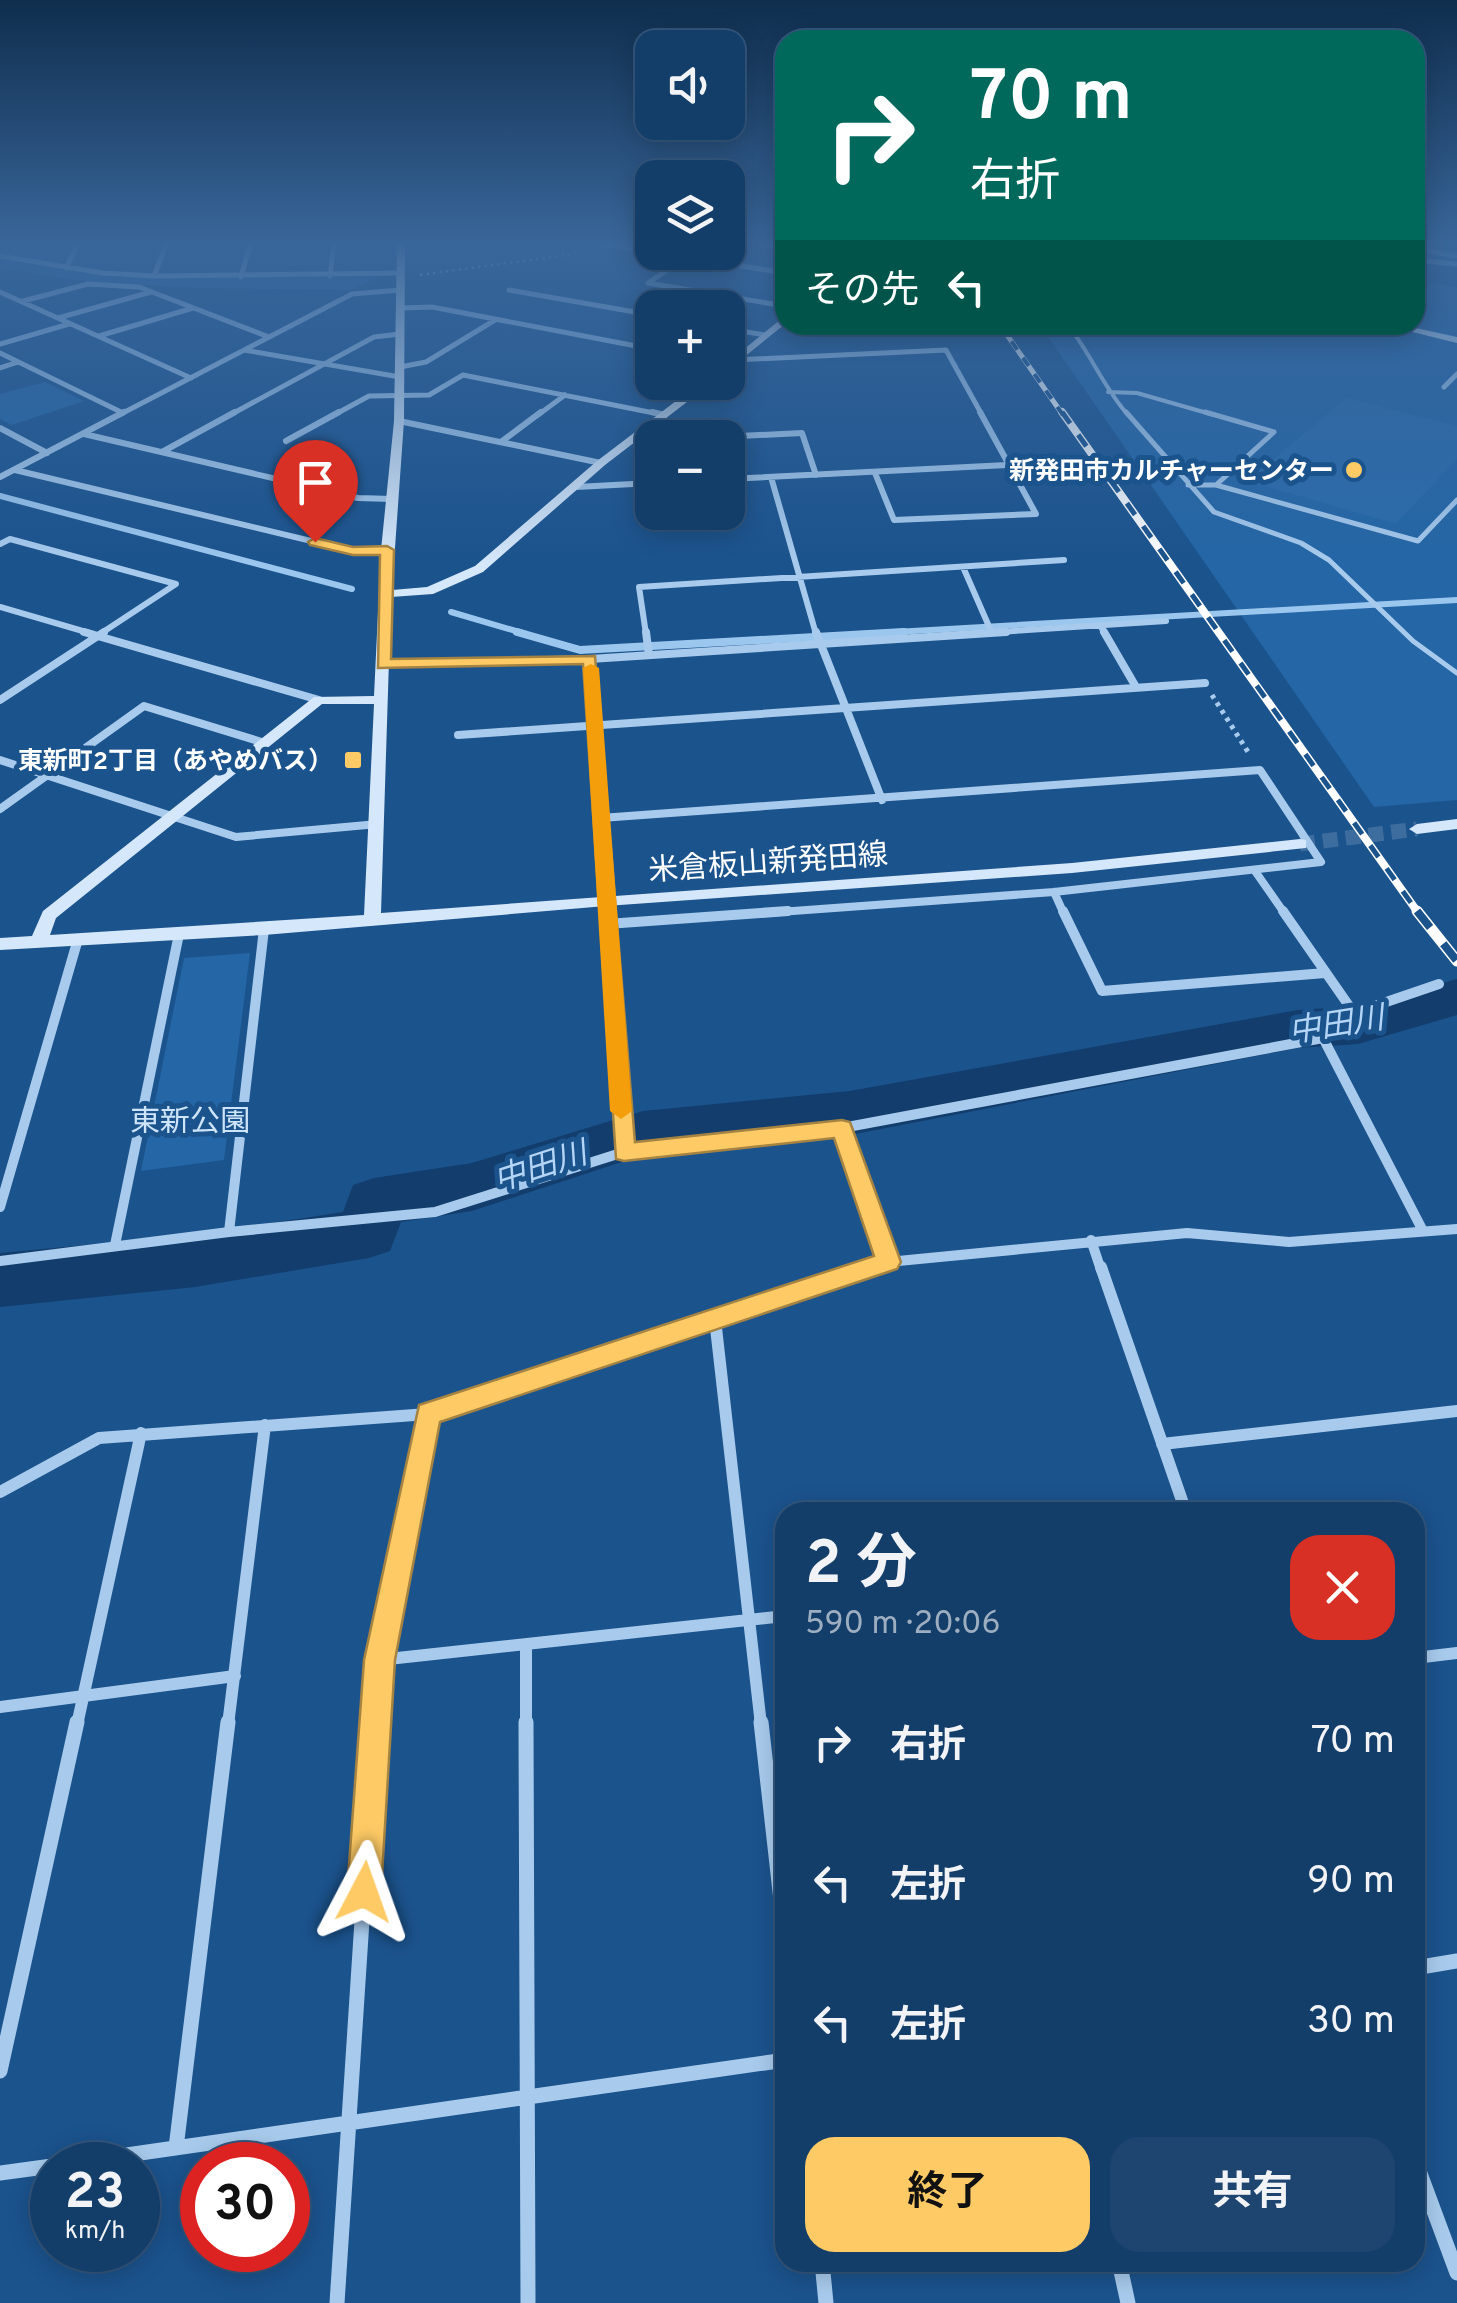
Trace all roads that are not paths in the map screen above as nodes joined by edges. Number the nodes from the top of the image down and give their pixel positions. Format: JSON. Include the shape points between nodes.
{"nodes":[{"id":1,"x":128,"y":349,"type":"edge"},
{"id":2,"x":351,"y":349,"type":"edge"},
{"id":3,"x":400,"y":349,"type":"edge"},
{"id":4,"x":446,"y":349,"type":"edge"},
{"id":5,"x":1088,"y":349,"type":"edge"},
{"id":6,"x":244,"y":350,"type":"joint"},
{"id":7,"x":0,"y":353,"type":"edge"},
{"id":8,"x":18,"y":362,"type":"junction"},
{"id":9,"x":745,"y":363,"type":"edge"},
{"id":10,"x":321,"y":366,"type":"junction"},
{"id":11,"x":0,"y":368,"type":"edge"},
{"id":12,"x":400,"y":372,"type":"junction"},
{"id":13,"x":1457,"y":374,"type":"edge"},
{"id":14,"x":191,"y":378,"type":"junction"},
{"id":15,"x":1444,"y":387,"type":"dead end"},
{"id":16,"x":1108,"y":392,"type":"junction"},
{"id":17,"x":400,"y":394,"type":"junction"},
{"id":18,"x":565,"y":395,"type":"junction"},
{"id":19,"x":684,"y":400,"type":"edge"},
{"id":20,"x":123,"y":413,"type":"junction"},
{"id":21,"x":664,"y":415,"type":"junction"},
{"id":22,"x":400,"y":421,"type":"junction"},
{"id":23,"x":0,"y":428,"type":"edge"},
{"id":24,"x":84,"y":434,"type":"junction"},
{"id":25,"x":745,"y":436,"type":"edge"},
{"id":26,"x":630,"y":440,"type":"junction"},
{"id":27,"x":635,"y":440,"type":"edge"},
{"id":28,"x":286,"y":441,"type":"dead end"},
{"id":29,"x":501,"y":442,"type":"junction"},
{"id":30,"x":162,"y":452,"type":"junction"},
{"id":31,"x":47,"y":453,"type":"junction"},
{"id":32,"x":601,"y":463,"type":"junction"},
{"id":33,"x":1007,"y":464,"type":"junction"},
{"id":34,"x":14,"y":470,"type":"junction"},
{"id":35,"x":876,"y":473,"type":"junction"},
{"id":36,"x":816,"y":475,"type":"junction"},
{"id":37,"x":771,"y":477,"type":"junction"},
{"id":38,"x":0,"y":478,"type":"edge"},
{"id":39,"x":745,"y":479,"type":"edge"},
{"id":40,"x":635,"y":484,"type":"edge"},
{"id":41,"x":1216,"y":485,"type":"junction"},
{"id":42,"x":1188,"y":486,"type":"junction"},
{"id":43,"x":576,"y":487,"type":"junction"},
{"id":44,"x":392,"y":500,"type":"junction"},
{"id":45,"x":1457,"y":500,"type":"edge"},
{"id":46,"x":0,"y":544,"type":"edge"},
{"id":47,"x":387,"y":550,"type":"junction"},
{"id":48,"x":1064,"y":560,"type":"dead end"},
{"id":49,"x":963,"y":567,"type":"junction"},
{"id":50,"x":799,"y":579,"type":"junction"},
{"id":51,"x":386,"y":594,"type":"junction"},
{"id":52,"x":0,"y":607,"type":"edge"},
{"id":53,"x":1166,"y":622,"type":"dead end"},
{"id":54,"x":1100,"y":625,"type":"junction"},
{"id":55,"x":991,"y":632,"type":"junction"},
{"id":56,"x":97,"y":636,"type":"junction"},
{"id":57,"x":819,"y":642,"type":"junction"},
{"id":58,"x":649,"y":655,"type":"junction"},
{"id":59,"x":590,"y":659,"type":"junction"},
{"id":60,"x":384,"y":664,"type":"junction"},
{"id":61,"x":1457,"y":673,"type":"edge"},
{"id":62,"x":1204,"y":683,"type":"road end"},
{"id":63,"x":1136,"y":688,"type":"junction"},
{"id":64,"x":0,"y":700,"type":"edge"},
{"id":65,"x":319,"y":700,"type":"junction"},
{"id":66,"x":384,"y":700,"type":"junction"},
{"id":67,"x":848,"y":710,"type":"junction"},
{"id":68,"x":595,"y":725,"type":"junction"},
{"id":69,"x":458,"y":735,"type":"dead end"},
{"id":70,"x":265,"y":743,"type":"junction"},
{"id":71,"x":0,"y":760,"type":"edge"},
{"id":72,"x":47,"y":776,"type":"junction"},
{"id":73,"x":882,"y":800,"type":"junction"},
{"id":74,"x":0,"y":809,"type":"edge"},
{"id":75,"x":172,"y":818,"type":"junction"},
{"id":76,"x":601,"y":818,"type":"junction"},
{"id":77,"x":378,"y":824,"type":"junction"},
{"id":78,"x":1457,"y":824,"type":"edge"},
{"id":79,"x":1417,"y":829,"type":"tunnel mouth"},
{"id":80,"x":1300,"y":844,"type":"tunnel mouth"},
{"id":81,"x":1255,"y":871,"type":"junction"},
{"id":82,"x":1054,"y":892,"type":"junction"},
{"id":83,"x":606,"y":900,"type":"junction"},
{"id":84,"x":372,"y":920,"type":"junction"},
{"id":85,"x":606,"y":924,"type":"junction"},
{"id":86,"x":264,"y":929,"type":"junction"},
{"id":87,"x":179,"y":934,"type":"junction"},
{"id":88,"x":78,"y":939,"type":"junction"},
{"id":89,"x":40,"y":941,"type":"junction"},
{"id":90,"x":0,"y":944,"type":"edge"},
{"id":91,"x":1325,"y":973,"type":"junction"},
{"id":92,"x":1439,"y":984,"type":"dead end"},
{"id":93,"x":1354,"y":1013,"type":"junction"},
{"id":94,"x":1323,"y":1038,"type":"junction"},
{"id":95,"x":842,"y":1128,"type":"junction"},
{"id":96,"x":624,"y":1152,"type":"junction"},
{"id":97,"x":0,"y":1207,"type":"edge"},
{"id":98,"x":1457,"y":1228,"type":"edge"},
{"id":99,"x":1423,"y":1231,"type":"junction"},
{"id":100,"x":229,"y":1232,"type":"junction"},
{"id":101,"x":1091,"y":1240,"type":"junction"},
{"id":102,"x":115,"y":1245,"type":"junction"},
{"id":103,"x":0,"y":1261,"type":"edge"},
{"id":104,"x":888,"y":1262,"type":"junction"},
{"id":105,"x":715,"y":1319,"type":"junction"},
{"id":106,"x":1457,"y":1411,"type":"edge"},
{"id":107,"x":428,"y":1414,"type":"junction"},
{"id":108,"x":266,"y":1425,"type":"junction"},
{"id":109,"x":141,"y":1433,"type":"junction"},
{"id":110,"x":1162,"y":1444,"type":"junction"},
{"id":111,"x":0,"y":1492,"type":"edge"},
{"id":112,"x":1182,"y":1502,"type":"edge"},
{"id":113,"x":775,"y":1617,"type":"edge"},
{"id":114,"x":749,"y":1621,"type":"junction"},
{"id":115,"x":526,"y":1644,"type":"junction"},
{"id":116,"x":1457,"y":1653,"type":"edge"},
{"id":117,"x":1425,"y":1657,"type":"edge"},
{"id":118,"x":380,"y":1660,"type":"junction"},
{"id":119,"x":234,"y":1676,"type":"junction"},
{"id":120,"x":83,"y":1695,"type":"junction"},
{"id":121,"x":0,"y":1706,"type":"edge"},
{"id":122,"x":775,"y":1848,"type":"edge"},
{"id":123,"x":1457,"y":1962,"type":"edge"},
{"id":124,"x":1425,"y":1967,"type":"edge"},
{"id":125,"x":775,"y":2061,"type":"edge"},
{"id":126,"x":0,"y":2072,"type":"edge"},
{"id":127,"x":527,"y":2097,"type":"junction"},
{"id":128,"x":349,"y":2123,"type":"junction"},
{"id":129,"x":176,"y":2148,"type":"junction"},
{"id":130,"x":160,"y":2150,"type":"edge"},
{"id":131,"x":30,"y":2169,"type":"edge"},
{"id":132,"x":0,"y":2173,"type":"edge"},
{"id":133,"x":1425,"y":2187,"type":"edge"},
{"id":134,"x":823,"y":2272,"type":"edge"},
{"id":135,"x":1121,"y":2272,"type":"edge"},
{"id":136,"x":1457,"y":2273,"type":"edge"},
{"id":137,"x":336,"y":2303,"type":"edge"},
{"id":138,"x":528,"y":2303,"type":"edge"},
{"id":139,"x":826,"y":2303,"type":"edge"},
{"id":140,"x":1128,"y":2303,"type":"edge"}],
"edges":[{"from":1,"to":14,"type":"street"},
{"from":2,"to":10,"type":"street"},
{"from":3,"to":12,"type":"street"},
{"from":4,"to":12,"type":"street"},
{"from":5,"to":16,"type":"lane"},
{"from":6,"to":10,"type":"street"},
{"from":6,"to":14,"type":"street"},
{"from":7,"to":8,"type":"street"},
{"from":8,"to":11,"type":"street"},
{"from":8,"to":20,"type":"street"},
{"from":9,"to":33,"type":"street","via":[[946,350]]},
{"from":10,"to":12,"type":"street"},
{"from":10,"to":30,"type":"street"},
{"from":12,"to":17,"type":"street"},
{"from":13,"to":15,"type":"street"},
{"from":14,"to":20,"type":"street"},
{"from":16,"to":41,"type":"lane","via":[[1137,393],[1274,432]]},
{"from":16,"to":42,"type":"lane"},
{"from":17,"to":18,"type":"street","via":[[430,395],[463,375]]},
{"from":17,"to":22,"type":"street"},
{"from":17,"to":28,"type":"street","via":[[368,396]]},
{"from":18,"to":21,"type":"street"},
{"from":18,"to":29,"type":"street"},
{"from":19,"to":21,"type":"street"},
{"from":20,"to":24,"type":"street"},
{"from":21,"to":26,"type":"street"},
{"from":22,"to":29,"type":"street"},
{"from":22,"to":44,"type":"street"},
{"from":23,"to":31,"type":"street"},
{"from":24,"to":30,"type":"street"},
{"from":24,"to":31,"type":"street"},
{"from":25,"to":36,"type":"street","via":[[802,433]]},
{"from":26,"to":27,"type":"street"},
{"from":26,"to":32,"type":"street"},
{"from":29,"to":32,"type":"street"},
{"from":30,"to":44,"type":"street"},
{"from":31,"to":34,"type":"street"},
{"from":32,"to":43,"type":"street"},
{"from":33,"to":35,"type":"street"},
{"from":33,"to":35,"type":"street","via":[[1036,514],[894,520]]},
{"from":34,"to":38,"type":"street"},
{"from":34,"to":47,"type":"street","via":[[353,551]]},
{"from":35,"to":36,"type":"street"},
{"from":36,"to":37,"type":"street"},
{"from":37,"to":39,"type":"street"},
{"from":37,"to":50,"type":"street"},
{"from":40,"to":43,"type":"street"},
{"from":41,"to":42,"type":"lane"},
{"from":41,"to":45,"type":"lane","via":[[1418,541]]},
{"from":42,"to":61,"type":"lane","via":[[1214,512],[1302,543],[1329,560],[1414,642]]},
{"from":43,"to":51,"type":"street","via":[[457,582]]},
{"from":44,"to":47,"type":"street"},
{"from":46,"to":56,"type":"street","via":[[10,539],[176,584]]},
{"from":47,"to":51,"type":"street"},
{"from":48,"to":49,"type":"street"},
{"from":49,"to":50,"type":"street"},
{"from":49,"to":55,"type":"street"},
{"from":50,"to":57,"type":"street"},
{"from":50,"to":58,"type":"street","via":[[639,587]]},
{"from":51,"to":60,"type":"street"},
{"from":52,"to":56,"type":"street"},
{"from":53,"to":54,"type":"street"},
{"from":54,"to":55,"type":"street"},
{"from":54,"to":63,"type":"street"},
{"from":55,"to":57,"type":"street"},
{"from":56,"to":64,"type":"street"},
{"from":56,"to":65,"type":"street"},
{"from":57,"to":58,"type":"street"},
{"from":57,"to":67,"type":"street"},
{"from":58,"to":59,"type":"street"},
{"from":59,"to":60,"type":"street"},
{"from":59,"to":68,"type":"street"},
{"from":60,"to":66,"type":"street"},
{"from":62,"to":63,"type":"street"},
{"from":63,"to":67,"type":"street"},
{"from":65,"to":66,"type":"street"},
{"from":65,"to":70,"type":"street"},
{"from":66,"to":77,"type":"street"},
{"from":67,"to":68,"type":"street"},
{"from":67,"to":73,"type":"street"},
{"from":68,"to":69,"type":"street"},
{"from":68,"to":76,"type":"street"},
{"from":70,"to":72,"type":"street","via":[[144,706]]},
{"from":70,"to":75,"type":"street"},
{"from":71,"to":72,"type":"street"},
{"from":72,"to":74,"type":"street"},
{"from":72,"to":75,"type":"street"},
{"from":73,"to":76,"type":"street"},
{"from":73,"to":81,"type":"street","via":[[1260,770],[1321,862]]},
{"from":75,"to":77,"type":"street","via":[[236,837]]},
{"from":75,"to":89,"type":"street","via":[[50,915]]},
{"from":76,"to":83,"type":"street"},
{"from":77,"to":84,"type":"street"},
{"from":78,"to":79,"type":"street"},
{"from":80,"to":83,"type":"street","name":"米倉板山新発田線","via":[[1072,868]]},
{"from":81,"to":82,"type":"street"},
{"from":81,"to":91,"type":"street"},
{"from":82,"to":85,"type":"street"},
{"from":82,"to":91,"type":"street","via":[[1102,991]]},
{"from":83,"to":84,"type":"street","name":"米倉板山新発田線"},
{"from":83,"to":85,"type":"street"},
{"from":84,"to":86,"type":"street","name":"米倉板山新発田線"},
{"from":85,"to":96,"type":"street"},
{"from":86,"to":87,"type":"street","name":"米倉板山新発田線"},
{"from":86,"to":100,"type":"street"},
{"from":87,"to":88,"type":"street","name":"米倉板山新発田線"},
{"from":87,"to":102,"type":"street"},
{"from":88,"to":89,"type":"street","name":"米倉板山新発田線"},
{"from":88,"to":97,"type":"street"},
{"from":89,"to":90,"type":"street","name":"米倉板山新発田線"},
{"from":91,"to":93,"type":"street"},
{"from":92,"to":93,"type":"street"},
{"from":93,"to":94,"type":"street"},
{"from":94,"to":95,"type":"street"},
{"from":94,"to":99,"type":"street"},
{"from":95,"to":96,"type":"street"},
{"from":95,"to":104,"type":"street"},
{"from":96,"to":100,"type":"street","via":[[434,1212]]},
{"from":98,"to":99,"type":"street"},
{"from":99,"to":101,"type":"street","via":[[1290,1242],[1187,1233]]},
{"from":100,"to":102,"type":"street"},
{"from":101,"to":104,"type":"street"},
{"from":101,"to":110,"type":"street"},
{"from":102,"to":103,"type":"street"},
{"from":104,"to":105,"type":"street"},
{"from":105,"to":107,"type":"street"},
{"from":105,"to":114,"type":"street"},
{"from":106,"to":110,"type":"street"},
{"from":107,"to":108,"type":"street"},
{"from":107,"to":118,"type":"street"},
{"from":108,"to":109,"type":"street"},
{"from":108,"to":119,"type":"street"},
{"from":109,"to":111,"type":"street","via":[[99,1438]]},
{"from":109,"to":120,"type":"street"},
{"from":110,"to":112,"type":"street"},
{"from":113,"to":114,"type":"street"},
{"from":114,"to":115,"type":"street"},
{"from":114,"to":122,"type":"street"},
{"from":115,"to":118,"type":"street"},
{"from":115,"to":127,"type":"street"},
{"from":116,"to":117,"type":"street"},
{"from":118,"to":128,"type":"street"},
{"from":119,"to":120,"type":"street"},
{"from":119,"to":129,"type":"street"},
{"from":120,"to":121,"type":"street"},
{"from":120,"to":126,"type":"street"},
{"from":123,"to":124,"type":"street"},
{"from":125,"to":127,"type":"street"},
{"from":127,"to":128,"type":"street"},
{"from":127,"to":138,"type":"street"},
{"from":128,"to":129,"type":"street"},
{"from":128,"to":137,"type":"street"},
{"from":129,"to":130,"type":"street"},
{"from":131,"to":132,"type":"street"},
{"from":133,"to":136,"type":"street"},
{"from":134,"to":139,"type":"street"},
{"from":135,"to":140,"type":"street"}]}
